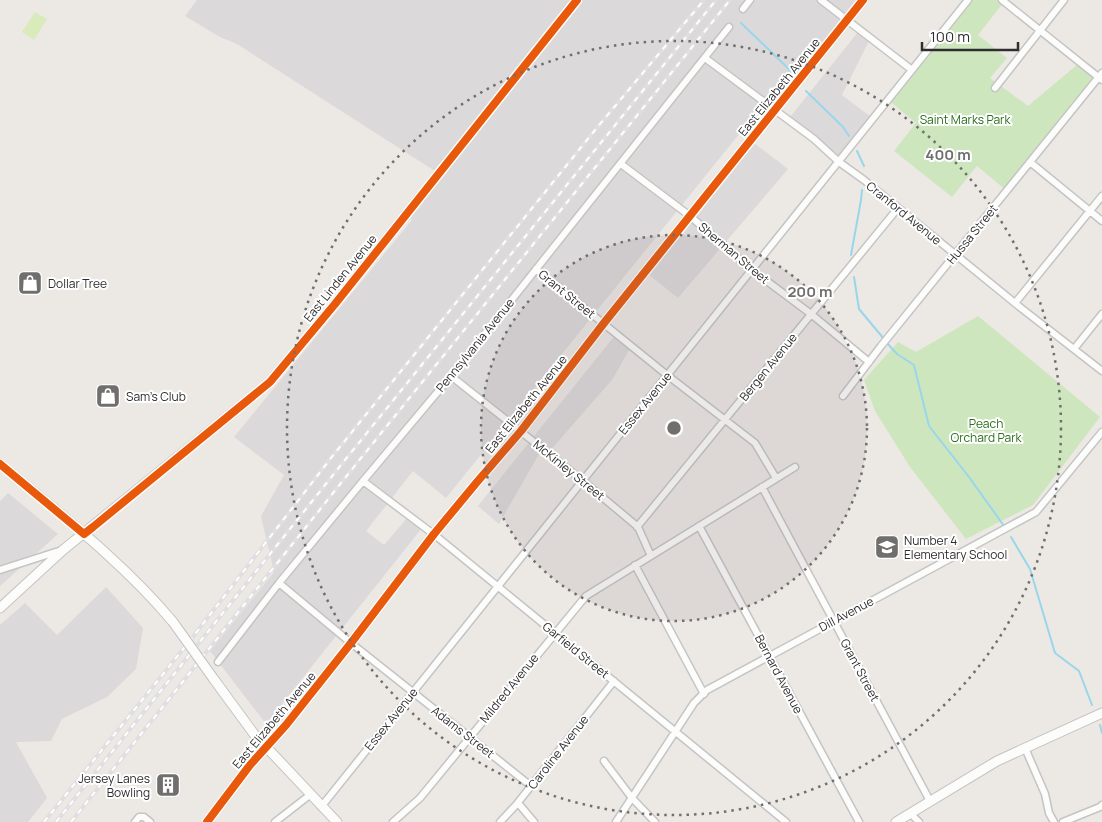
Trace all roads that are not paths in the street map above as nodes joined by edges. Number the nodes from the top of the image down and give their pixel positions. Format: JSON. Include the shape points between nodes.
{"nodes":[{"id":1,"x":577,"y":0,"type":"edge"},
{"id":2,"x":750,"y":0,"type":"edge"},
{"id":3,"x":821,"y":0,"type":"edge"},
{"id":4,"x":863,"y":0,"type":"edge"},
{"id":5,"x":968,"y":0,"type":"edge"},
{"id":6,"x":1002,"y":0,"type":"edge"},
{"id":7,"x":1064,"y":0,"type":"edge"},
{"id":8,"x":743,"y":9,"type":"dead end"},
{"id":9,"x":847,"y":20,"type":"junction"},
{"id":10,"x":729,"y":27,"type":"dead end"},
{"id":11,"x":1040,"y":30,"type":"junction"},
{"id":12,"x":705,"y":58,"type":"junction"},
{"id":13,"x":912,"y":70,"type":"junction"},
{"id":14,"x":1101,"y":77,"type":"edge"},
{"id":15,"x":995,"y":88,"type":"dead end"},
{"id":16,"x":776,"y":110,"type":"junction"},
{"id":17,"x":839,"y":162,"type":"junction"},
{"id":18,"x":1030,"y":162,"type":"junction"},
{"id":19,"x":621,"y":164,"type":"junction"},
{"id":20,"x":1102,"y":196,"type":"edge"},
{"id":21,"x":898,"y":208,"type":"junction"},
{"id":22,"x":1090,"y":211,"type":"junction"},
{"id":23,"x":690,"y":216,"type":"junction"},
{"id":24,"x":1102,"y":221,"type":"edge"},
{"id":25,"x":956,"y":255,"type":"junction"},
{"id":26,"x":536,"y":269,"type":"junction"},
{"id":27,"x":752,"y":270,"type":"junction"},
{"id":28,"x":1015,"y":303,"type":"junction"},
{"id":29,"x":811,"y":314,"type":"junction"},
{"id":30,"x":1102,"y":314,"type":"edge"},
{"id":31,"x":604,"y":323,"type":"junction"},
{"id":32,"x":1074,"y":349,"type":"junction"},
{"id":33,"x":870,"y":362,"type":"junction"},
{"id":34,"x":1102,"y":371,"type":"edge"},
{"id":35,"x":667,"y":375,"type":"junction"},
{"id":36,"x":451,"y":376,"type":"junction"},
{"id":37,"x":843,"y":396,"type":"dead end"},
{"id":38,"x":725,"y":420,"type":"junction"},
{"id":39,"x":521,"y":431,"type":"junction"},
{"id":40,"x":1102,"y":432,"type":"edge"},
{"id":41,"x":0,"y":464,"type":"edge"},
{"id":42,"x":795,"y":467,"type":"dead end"},
{"id":43,"x":776,"y":478,"type":"junction"},
{"id":44,"x":363,"y":481,"type":"junction"},
{"id":45,"x":583,"y":481,"type":"junction"},
{"id":46,"x":762,"y":487,"type":"junction"},
{"id":47,"x":699,"y":526,"type":"junction"},
{"id":48,"x":637,"y":527,"type":"junction"},
{"id":49,"x":84,"y":534,"type":"junction"},
{"id":50,"x":434,"y":534,"type":"junction"},
{"id":51,"x":63,"y":550,"type":"junction"},
{"id":52,"x":651,"y":556,"type":"junction"},
{"id":53,"x":635,"y":565,"type":"junction"},
{"id":54,"x":0,"y":570,"type":"edge"},
{"id":55,"x":279,"y":583,"type":"junction"},
{"id":56,"x":498,"y":586,"type":"junction"},
{"id":57,"x":0,"y":608,"type":"edge"},
{"id":58,"x":834,"y":621,"type":"junction"},
{"id":59,"x":554,"y":633,"type":"junction"},
{"id":60,"x":351,"y":643,"type":"junction"},
{"id":61,"x":769,"y":656,"type":"junction"},
{"id":62,"x":218,"y":662,"type":"dead end"},
{"id":63,"x":614,"y":681,"type":"junction"},
{"id":64,"x":413,"y":693,"type":"junction"},
{"id":65,"x":704,"y":694,"type":"junction"},
{"id":66,"x":1102,"y":713,"type":"edge"},
{"id":67,"x":676,"y":732,"type":"junction"},
{"id":68,"x":470,"y":737,"type":"junction"},
{"id":69,"x":267,"y":747,"type":"junction"},
{"id":70,"x":1025,"y":748,"type":"junction"},
{"id":71,"x":604,"y":761,"type":"dead end"},
{"id":72,"x":531,"y":786,"type":"junction"},
{"id":73,"x":310,"y":794,"type":"junction"},
{"id":74,"x":632,"y":798,"type":"junction"},
{"id":75,"x":930,"y":800,"type":"junction"},
{"id":76,"x":518,"y":803,"type":"junction"},
{"id":77,"x":1102,"y":805,"type":"edge"},
{"id":78,"x":322,"y":807,"type":"junction"},
{"id":79,"x":910,"y":813,"type":"junction"},
{"id":80,"x":135,"y":822,"type":"edge"},
{"id":81,"x":150,"y":822,"type":"edge"},
{"id":82,"x":207,"y":822,"type":"edge"},
{"id":83,"x":275,"y":822,"type":"edge"},
{"id":84,"x":337,"y":822,"type":"edge"},
{"id":85,"x":393,"y":822,"type":"edge"},
{"id":86,"x":500,"y":822,"type":"edge"},
{"id":87,"x":534,"y":822,"type":"edge"},
{"id":88,"x":616,"y":822,"type":"edge"},
{"id":89,"x":655,"y":822,"type":"edge"},
{"id":90,"x":786,"y":822,"type":"edge"},
{"id":91,"x":858,"y":822,"type":"edge"},
{"id":92,"x":896,"y":822,"type":"edge"},
{"id":93,"x":919,"y":822,"type":"edge"},
{"id":94,"x":1054,"y":822,"type":"edge"},
{"id":95,"x":1063,"y":822,"type":"edge"}],
"edges":[{"from":1,"to":49,"type":"street","name":"East Linden Avenue","via":[[270,382]]},
{"from":2,"to":8,"type":"street"},
{"from":3,"to":9,"type":"street"},
{"from":4,"to":9,"type":"street","name":"East Elizabeth Avenue"},
{"from":5,"to":13,"type":"street","name":"Essex Avenue"},
{"from":6,"to":11,"type":"street"},
{"from":7,"to":11,"type":"street"},
{"from":9,"to":13,"type":"street"},
{"from":9,"to":16,"type":"street","name":"East Elizabeth Avenue"},
{"from":10,"to":12,"type":"street","name":"Pennsylvania Avenue"},
{"from":11,"to":14,"type":"street"},
{"from":11,"to":15,"type":"street"},
{"from":12,"to":16,"type":"street","name":"Cranford Avenue"},
{"from":12,"to":19,"type":"street","name":"Pennsylvania Avenue"},
{"from":13,"to":17,"type":"street","name":"Essex Avenue"},
{"from":14,"to":18,"type":"street","name":"Hussa Street"},
{"from":16,"to":17,"type":"street","name":"Cranford Avenue"},
{"from":16,"to":23,"type":"street","name":"East Elizabeth Avenue"},
{"from":17,"to":21,"type":"street","name":"Cranford Avenue"},
{"from":17,"to":27,"type":"street","name":"Essex Avenue"},
{"from":18,"to":22,"type":"street"},
{"from":18,"to":25,"type":"street","name":"Hussa Street"},
{"from":19,"to":23,"type":"street","name":"Sherman Street"},
{"from":19,"to":26,"type":"street","name":"Pennsylvania Avenue"},
{"from":20,"to":22,"type":"street"},
{"from":21,"to":25,"type":"street","name":"Cranford Avenue"},
{"from":21,"to":29,"type":"street","name":"Bergen Avenue"},
{"from":22,"to":24,"type":"street"},
{"from":22,"to":28,"type":"street"},
{"from":23,"to":27,"type":"street","name":"Sherman Street"},
{"from":23,"to":31,"type":"street","name":"East Elizabeth Avenue"},
{"from":25,"to":28,"type":"street","name":"Cranford Avenue"},
{"from":25,"to":33,"type":"street","name":"Hussa Street"},
{"from":26,"to":31,"type":"street","name":"Grant Street"},
{"from":26,"to":36,"type":"street","name":"Pennsylvania Avenue"},
{"from":27,"to":29,"type":"street","name":"Sherman Street"},
{"from":27,"to":35,"type":"street","name":"Essex Avenue"},
{"from":28,"to":32,"type":"street","name":"Cranford Avenue"},
{"from":29,"to":33,"type":"street","name":"Sherman Street"},
{"from":29,"to":38,"type":"street","name":"Bergen Avenue"},
{"from":30,"to":32,"type":"street"},
{"from":31,"to":35,"type":"street","name":"Grant Street"},
{"from":31,"to":39,"type":"street","name":"East Elizabeth Avenue"},
{"from":32,"to":34,"type":"street","name":"Cranford Avenue"},
{"from":33,"to":37,"type":"street","name":"Hussa Street"},
{"from":35,"to":38,"type":"street","name":"Grant Street"},
{"from":35,"to":45,"type":"street","name":"Essex Avenue"},
{"from":36,"to":39,"type":"street","name":"McKinley Street"},
{"from":36,"to":44,"type":"street","name":"Pennsylvania Avenue"},
{"from":38,"to":43,"type":"street","name":"Grant Street","via":[[755,443]]},
{"from":38,"to":48,"type":"street","name":"Bergen Avenue"},
{"from":39,"to":45,"type":"street","name":"McKinley Street"},
{"from":39,"to":50,"type":"street","name":"East Elizabeth Avenue"},
{"from":40,"to":58,"type":"street","name":"Dill Avenue","via":[[1036,512]]},
{"from":41,"to":49,"type":"street"},
{"from":42,"to":43,"type":"street"},
{"from":43,"to":46,"type":"street"},
{"from":44,"to":50,"type":"street","name":"Garfield Street"},
{"from":44,"to":55,"type":"street","name":"Pennsylvania Avenue"},
{"from":45,"to":48,"type":"street","name":"McKinley Street"},
{"from":45,"to":56,"type":"street","name":"Essex Avenue"},
{"from":46,"to":47,"type":"street"},
{"from":46,"to":58,"type":"street","name":"Grant Street"},
{"from":47,"to":52,"type":"street"},
{"from":47,"to":61,"type":"street","name":"Bernard Avenue"},
{"from":48,"to":52,"type":"street","name":"McKinley Street"},
{"from":49,"to":51,"type":"street","name":"East Linden Avenue"},
{"from":49,"to":69,"type":"street","bridge":true,"via":[[147,592],[173,622],[250,729]]},
{"from":50,"to":56,"type":"street","name":"Garfield Street"},
{"from":50,"to":60,"type":"street","name":"East Elizabeth Avenue"},
{"from":51,"to":54,"type":"street"},
{"from":51,"to":57,"type":"street","name":"East Linden Avenue"},
{"from":52,"to":53,"type":"street","name":"Mildred Avenue"},
{"from":53,"to":59,"type":"street","name":"Mildred Avenue","via":[[586,596]]},
{"from":53,"to":65,"type":"street"},
{"from":55,"to":60,"type":"street","name":"Adams Street"},
{"from":55,"to":62,"type":"street","name":"Pennsylvania Avenue"},
{"from":56,"to":59,"type":"street","name":"Garfield Street"},
{"from":56,"to":64,"type":"street","name":"Essex Avenue"},
{"from":58,"to":61,"type":"street","name":"Dill Avenue"},
{"from":58,"to":75,"type":"street","name":"Grant Street"},
{"from":59,"to":63,"type":"street","name":"Garfield Street"},
{"from":59,"to":68,"type":"street","name":"Mildred Avenue"},
{"from":60,"to":64,"type":"street","name":"Adams Street"},
{"from":60,"to":69,"type":"street","name":"East Elizabeth Avenue"},
{"from":61,"to":65,"type":"street","name":"Dill Avenue"},
{"from":61,"to":91,"type":"street","name":"Bernard Avenue"},
{"from":63,"to":67,"type":"street","name":"Garfield Street"},
{"from":63,"to":72,"type":"street","name":"Caroline Avenue"},
{"from":64,"to":68,"type":"street","name":"Adams Street"},
{"from":64,"to":78,"type":"street","name":"Essex Avenue"},
{"from":65,"to":67,"type":"street","name":"Dill Avenue","via":[[694,703]]},
{"from":66,"to":70,"type":"street"},
{"from":67,"to":74,"type":"street","name":"Dill Avenue"},
{"from":67,"to":90,"type":"street","name":"Garfield Street"},
{"from":68,"to":72,"type":"street","name":"Adams Street"},
{"from":68,"to":85,"type":"street","name":"Mildred Avenue","via":[[420,798]]},
{"from":69,"to":73,"type":"street"},
{"from":69,"to":82,"type":"street","name":"East Elizabeth Avenue"},
{"from":70,"to":75,"type":"street"},
{"from":70,"to":94,"type":"street"},
{"from":71,"to":74,"type":"street"},
{"from":72,"to":76,"type":"street","name":"Caroline Avenue"},
{"from":73,"to":78,"type":"street"},
{"from":73,"to":83,"type":"street"},
{"from":74,"to":88,"type":"street","name":"Dill Avenue"},
{"from":74,"to":89,"type":"street"},
{"from":75,"to":79,"type":"street"},
{"from":76,"to":86,"type":"street","name":"Caroline Avenue"},
{"from":76,"to":87,"type":"street"},
{"from":77,"to":95,"type":"street"},
{"from":78,"to":84,"type":"street"},
{"from":79,"to":92,"type":"street"},
{"from":79,"to":93,"type":"street"},
{"from":80,"to":81,"type":"street","via":[[144,817]]}]}
